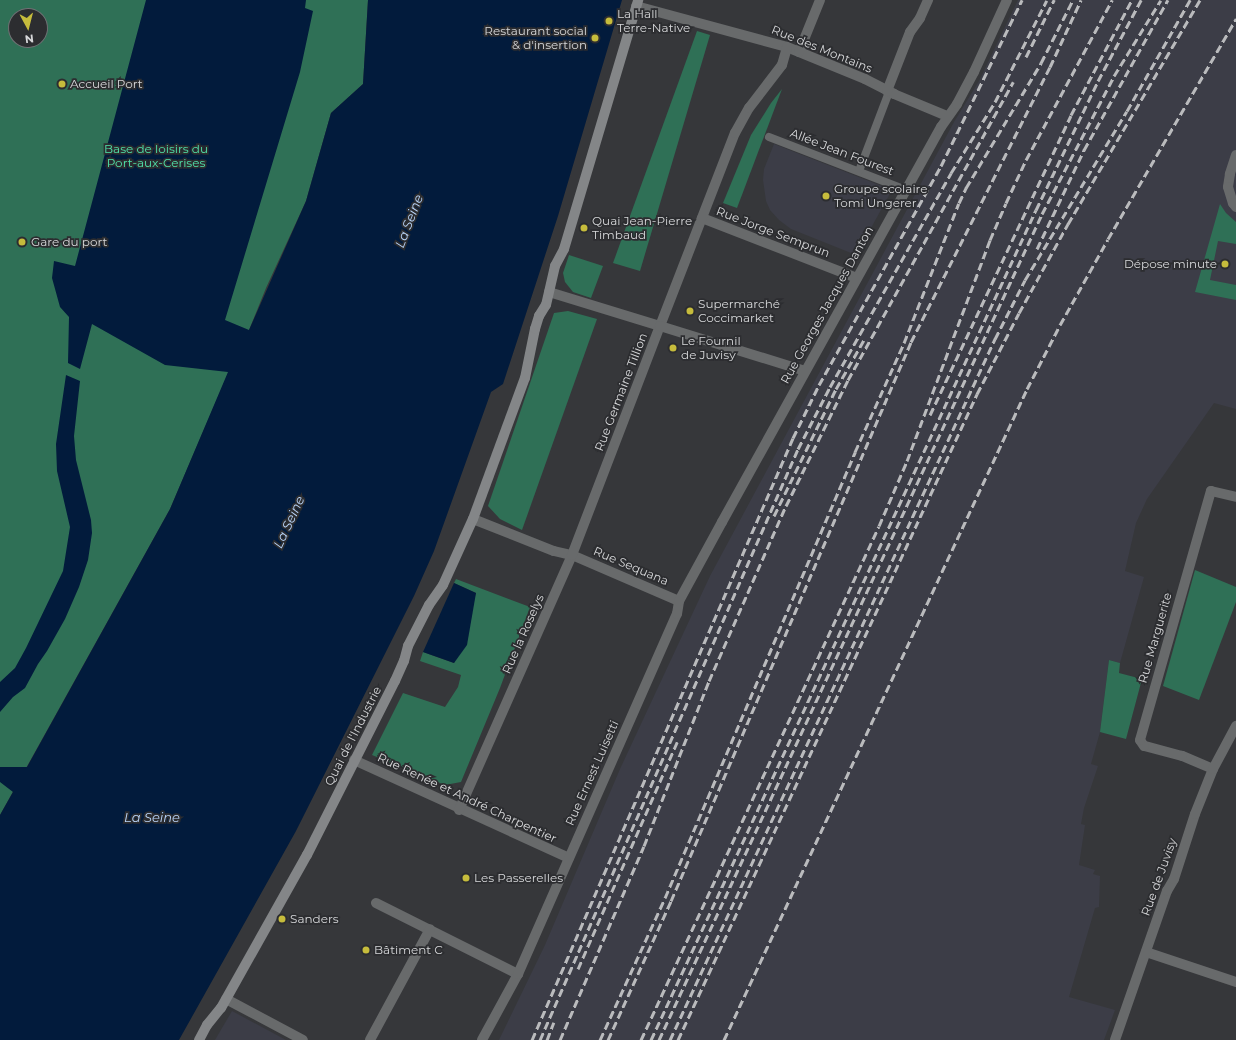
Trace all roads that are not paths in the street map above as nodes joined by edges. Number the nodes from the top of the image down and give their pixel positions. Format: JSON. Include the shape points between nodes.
{"nodes":[{"id":1,"x":820,"y":0,"type":"edge"},
{"id":2,"x":928,"y":0,"type":"edge"},
{"id":3,"x":1007,"y":0,"type":"edge"},
{"id":4,"x":637,"y":3,"type":"edge"},
{"id":5,"x":787,"y":47,"type":"junction"},
{"id":6,"x":800,"y":52,"type":"junction"},
{"id":7,"x":888,"y":92,"type":"junction"},
{"id":8,"x":947,"y":116,"type":"junction"},
{"id":9,"x":770,"y":137,"type":"dead end"},
{"id":10,"x":1236,"y":155,"type":"edge"},
{"id":11,"x":858,"y":171,"type":"junction"},
{"id":12,"x":906,"y":190,"type":"junction"},
{"id":13,"x":1236,"y":208,"type":"edge"},
{"id":14,"x":702,"y":218,"type":"junction"},
{"id":15,"x":857,"y":278,"type":"junction"},
{"id":16,"x":549,"y":292,"type":"junction"},
{"id":17,"x":660,"y":326,"type":"junction"},
{"id":18,"x":805,"y":371,"type":"junction"},
{"id":19,"x":606,"y":468,"type":"joint"},
{"id":20,"x":1236,"y":497,"type":"edge"},
{"id":21,"x":725,"y":516,"type":"joint"},
{"id":22,"x":473,"y":519,"type":"junction"},
{"id":23,"x":572,"y":555,"type":"junction"},
{"id":24,"x":680,"y":601,"type":"junction"},
{"id":25,"x":1236,"y":726,"type":"edge"},
{"id":26,"x":354,"y":760,"type":"junction"},
{"id":27,"x":1213,"y":770,"type":"junction"},
{"id":28,"x":459,"y":810,"type":"junction"},
{"id":29,"x":569,"y":858,"type":"junction"},
{"id":30,"x":376,"y":902,"type":"dead end"},
{"id":31,"x":430,"y":929,"type":"junction"},
{"id":32,"x":1146,"y":952,"type":"junction"},
{"id":33,"x":518,"y":974,"type":"junction"},
{"id":34,"x":1236,"y":982,"type":"edge"},
{"id":35,"x":226,"y":999,"type":"junction"},
{"id":36,"x":199,"y":1040,"type":"edge"},
{"id":37,"x":303,"y":1040,"type":"edge"},
{"id":38,"x":370,"y":1040,"type":"edge"},
{"id":39,"x":482,"y":1040,"type":"edge"},
{"id":40,"x":1115,"y":1040,"type":"edge"}],
"edges":[{"from":1,"to":6,"type":"street"},
{"from":2,"to":7,"type":"street","via":[[910,32]]},
{"from":3,"to":8,"type":"street","name":"Rue Georges Jacques Danton","via":[[974,72]]},
{"from":4,"to":5,"type":"street","name":"Rue des Montains"},
{"from":4,"to":16,"type":"main road"},
{"from":5,"to":6,"type":"street","name":"Rue des Montains"},
{"from":5,"to":14,"type":"street","name":"Rue Germaine Tillion","via":[[782,65],[749,108],[735,133]]},
{"from":6,"to":7,"type":"street","name":"Rue des Montains","via":[[865,79]]},
{"from":7,"to":8,"type":"street","name":"Rue des Montains"},
{"from":7,"to":11,"type":"street"},
{"from":8,"to":12,"type":"street","name":"Rue Georges Jacques Danton"},
{"from":9,"to":11,"type":"street","name":"Allée Jean Fourest"},
{"from":10,"to":13,"type":"street","via":[[1228,187]]},
{"from":11,"to":12,"type":"street","name":"Allée Jean Fourest"},
{"from":12,"to":15,"type":"street","name":"Rue Georges Jacques Danton"},
{"from":14,"to":15,"type":"street","name":"Rue Jorge Semprun"},
{"from":14,"to":17,"type":"street","name":"Rue Germaine Tillion"},
{"from":15,"to":18,"type":"street","name":"Rue Georges Jacques Danton"},
{"from":16,"to":17,"type":"street"},
{"from":16,"to":22,"type":"main road","name":"Quai de l'Industrie","via":[[535,329],[525,378]]},
{"from":17,"to":18,"type":"street"},
{"from":17,"to":19,"type":"street","name":"Rue Germaine Tillion"},
{"from":18,"to":21,"type":"street","name":"Rue Georges Jacques Danton"},
{"from":19,"to":23,"type":"street","name":"Rue la Roselys"},
{"from":20,"to":27,"type":"street","name":"Rue Marguerite","via":[[1210,491],[1140,740],[1144,746],[1182,756]]},
{"from":21,"to":24,"type":"street","name":"Rue Ernest Luisetti"},
{"from":22,"to":23,"type":"street","name":"Rue Sequana"},
{"from":22,"to":26,"type":"main road","name":"Quai de l'Industrie","via":[[441,589],[428,605],[408,646],[396,681]]},
{"from":23,"to":24,"type":"street","name":"Rue Sequana"},
{"from":23,"to":28,"type":"street","name":"Rue la Roselys"},
{"from":24,"to":29,"type":"street","name":"Rue Ernest Luisetti","via":[[677,614]]},
{"from":25,"to":27,"type":"street","name":"Rue de Juvisy"},
{"from":26,"to":28,"type":"street","name":"Rue Renée et André Charpentier"},
{"from":26,"to":35,"type":"main road","name":"Quai de l'Industrie","via":[[307,855]]},
{"from":27,"to":32,"type":"street","name":"Rue de Juvisy"},
{"from":28,"to":29,"type":"street","name":"Rue Renée et André Charpentier"},
{"from":29,"to":33,"type":"street","name":"Rue Ernest Luisetti"},
{"from":30,"to":31,"type":"street"},
{"from":31,"to":33,"type":"street"},
{"from":31,"to":38,"type":"street"},
{"from":32,"to":34,"type":"street"},
{"from":32,"to":40,"type":"street","name":"Rue de Juvisy"},
{"from":33,"to":39,"type":"street","name":"Rue Ernest Luisetti"},
{"from":35,"to":36,"type":"main road","name":"Quai de l'Industrie"},
{"from":35,"to":37,"type":"street"}]}
